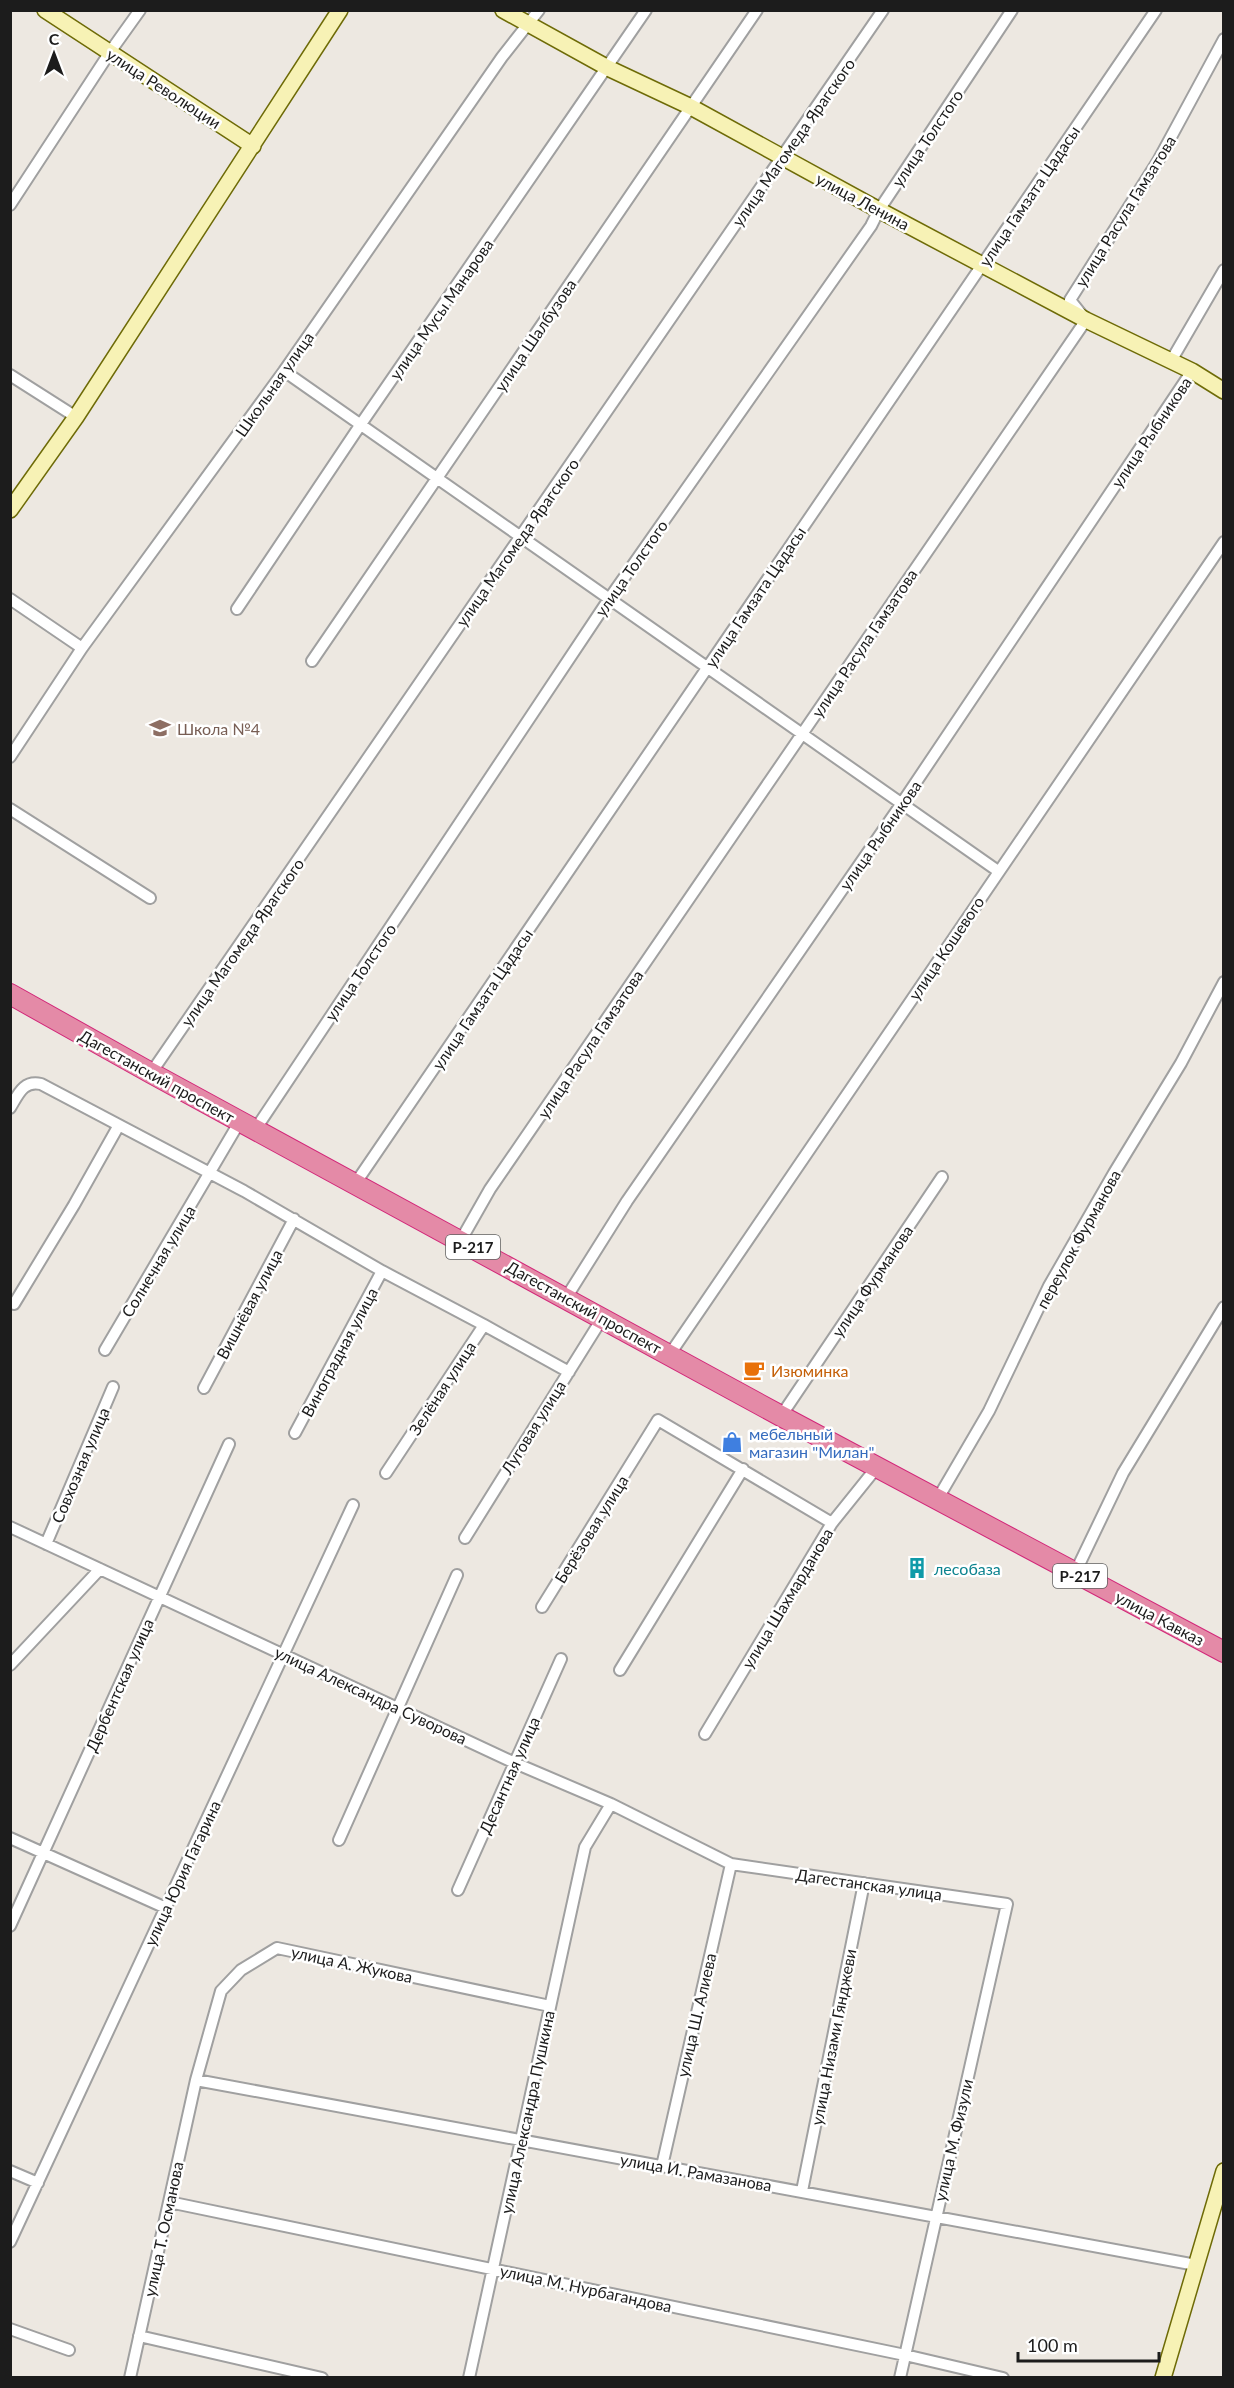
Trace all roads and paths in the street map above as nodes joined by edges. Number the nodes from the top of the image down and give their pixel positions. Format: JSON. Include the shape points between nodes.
{"nodes":[{"id":1,"x":45,"y":10,"type":"edge"},
{"id":2,"x":140,"y":10,"type":"edge"},
{"id":3,"x":340,"y":10,"type":"edge"},
{"id":4,"x":503,"y":10,"type":"edge"},
{"id":5,"x":539,"y":10,"type":"edge"},
{"id":6,"x":646,"y":10,"type":"edge"},
{"id":7,"x":757,"y":10,"type":"edge"},
{"id":8,"x":884,"y":10,"type":"edge"},
{"id":9,"x":1012,"y":10,"type":"edge"},
{"id":10,"x":1156,"y":10,"type":"edge"},
{"id":11,"x":530,"y":25,"type":"junction"},
{"id":12,"x":1224,"y":39,"type":"edge"},
{"id":13,"x":110,"y":52,"type":"junction"},
{"id":14,"x":608,"y":68,"type":"junction"},
{"id":15,"x":691,"y":107,"type":"junction"},
{"id":16,"x":253,"y":146,"type":"junction"},
{"id":17,"x":782,"y":158,"type":"junction"},
{"id":18,"x":10,"y":205,"type":"edge"},
{"id":19,"x":879,"y":210,"type":"junction"},
{"id":20,"x":983,"y":263,"type":"junction"},
{"id":21,"x":1224,"y":270,"type":"edge"},
{"id":22,"x":1086,"y":320,"type":"junction"},
{"id":23,"x":1171,"y":361,"type":"junction"},
{"id":24,"x":284,"y":371,"type":"junction"},
{"id":25,"x":1192,"y":371,"type":"junction"},
{"id":26,"x":10,"y":375,"type":"edge"},
{"id":27,"x":1224,"y":391,"type":"edge"},
{"id":28,"x":76,"y":417,"type":"junction"},
{"id":29,"x":361,"y":424,"type":"junction"},
{"id":30,"x":437,"y":478,"type":"junction"},
{"id":31,"x":10,"y":510,"type":"edge"},
{"id":32,"x":521,"y":537,"type":"junction"},
{"id":33,"x":1224,"y":542,"type":"edge"},
{"id":34,"x":10,"y":599,"type":"edge"},
{"id":35,"x":609,"y":599,"type":"junction"},
{"id":36,"x":237,"y":609,"type":"dead end"},
{"id":37,"x":82,"y":648,"type":"junction"},
{"id":38,"x":312,"y":660,"type":"dead end"},
{"id":39,"x":708,"y":667,"type":"junction"},
{"id":40,"x":802,"y":734,"type":"junction"},
{"id":41,"x":10,"y":757,"type":"edge"},
{"id":42,"x":902,"y":803,"type":"junction"},
{"id":43,"x":10,"y":809,"type":"edge"},
{"id":44,"x":998,"y":871,"type":"junction"},
{"id":45,"x":150,"y":898,"type":"dead end"},
{"id":46,"x":1224,"y":982,"type":"edge"},
{"id":47,"x":10,"y":994,"type":"edge"},
{"id":48,"x":151,"y":1073,"type":"junction"},
{"id":49,"x":10,"y":1108,"type":"edge"},
{"id":50,"x":119,"y":1125,"type":"junction"},
{"id":51,"x":247,"y":1126,"type":"junction"},
{"id":52,"x":211,"y":1173,"type":"junction"},
{"id":53,"x":942,"y":1177,"type":"dead end"},
{"id":54,"x":355,"y":1184,"type":"junction"},
{"id":55,"x":294,"y":1220,"type":"junction"},
{"id":56,"x":461,"y":1240,"type":"junction"},
{"id":57,"x":382,"y":1270,"type":"junction"},
{"id":58,"x":566,"y":1298,"type":"junction"},
{"id":59,"x":14,"y":1304,"type":"dead end"},
{"id":60,"x":1224,"y":1307,"type":"edge"},
{"id":61,"x":603,"y":1317,"type":"junction"},
{"id":62,"x":484,"y":1325,"type":"junction"},
{"id":63,"x":105,"y":1350,"type":"dead end"},
{"id":64,"x":670,"y":1354,"type":"junction"},
{"id":65,"x":568,"y":1372,"type":"junction"},
{"id":66,"x":113,"y":1387,"type":"dead end"},
{"id":67,"x":204,"y":1388,"type":"dead end"},
{"id":68,"x":781,"y":1416,"type":"junction"},
{"id":69,"x":295,"y":1433,"type":"dead end"},
{"id":70,"x":228,"y":1444,"type":"dead end"},
{"id":71,"x":877,"y":1467,"type":"junction"},
{"id":72,"x":743,"y":1469,"type":"junction"},
{"id":73,"x":386,"y":1473,"type":"dead end"},
{"id":74,"x":937,"y":1500,"type":"junction"},
{"id":75,"x":353,"y":1505,"type":"dead end"},
{"id":76,"x":832,"y":1523,"type":"junction"},
{"id":77,"x":10,"y":1527,"type":"edge"},
{"id":78,"x":465,"y":1538,"type":"dead end"},
{"id":79,"x":46,"y":1544,"type":"junction"},
{"id":80,"x":100,"y":1569,"type":"junction"},
{"id":81,"x":1075,"y":1573,"type":"junction"},
{"id":82,"x":457,"y":1575,"type":"dead end"},
{"id":83,"x":160,"y":1597,"type":"junction"},
{"id":84,"x":542,"y":1607,"type":"dead end"},
{"id":85,"x":1224,"y":1652,"type":"edge"},
{"id":86,"x":284,"y":1654,"type":"junction"},
{"id":87,"x":561,"y":1659,"type":"dead end"},
{"id":88,"x":10,"y":1665,"type":"edge"},
{"id":89,"x":620,"y":1670,"type":"dead end"},
{"id":90,"x":398,"y":1708,"type":"junction"},
{"id":91,"x":705,"y":1734,"type":"dead end"},
{"id":92,"x":515,"y":1762,"type":"junction"},
{"id":93,"x":610,"y":1804,"type":"junction"},
{"id":94,"x":10,"y":1838,"type":"edge"},
{"id":95,"x":339,"y":1840,"type":"dead end"},
{"id":96,"x":44,"y":1853,"type":"junction"},
{"id":97,"x":731,"y":1864,"type":"junction"},
{"id":98,"x":864,"y":1883,"type":"junction"},
{"id":99,"x":458,"y":1890,"type":"dead end"},
{"id":100,"x":1006,"y":1904,"type":"joint"},
{"id":101,"x":166,"y":1908,"type":"junction"},
{"id":102,"x":10,"y":1926,"type":"edge"},
{"id":103,"x":550,"y":2006,"type":"junction"},
{"id":104,"x":196,"y":2080,"type":"junction"},
{"id":105,"x":521,"y":2140,"type":"junction"},
{"id":106,"x":662,"y":2166,"type":"junction"},
{"id":107,"x":10,"y":2171,"type":"edge"},
{"id":108,"x":1224,"y":2171,"type":"edge"},
{"id":109,"x":38,"y":2182,"type":"junction"},
{"id":110,"x":802,"y":2192,"type":"junction"},
{"id":111,"x":169,"y":2202,"type":"junction"},
{"id":112,"x":936,"y":2216,"type":"junction"},
{"id":113,"x":10,"y":2242,"type":"edge"},
{"id":114,"x":1196,"y":2265,"type":"junction"},
{"id":115,"x":493,"y":2269,"type":"junction"},
{"id":116,"x":10,"y":2329,"type":"edge"},
{"id":117,"x":140,"y":2336,"type":"junction"},
{"id":118,"x":69,"y":2350,"type":"dead end"},
{"id":119,"x":905,"y":2355,"type":"junction"},
{"id":120,"x":130,"y":2378,"type":"edge"},
{"id":121,"x":322,"y":2378,"type":"edge"},
{"id":122,"x":469,"y":2378,"type":"edge"},
{"id":123,"x":900,"y":2378,"type":"edge"},
{"id":124,"x":1003,"y":2378,"type":"edge"},
{"id":125,"x":1163,"y":2378,"type":"edge"}],
"edges":[{"from":1,"to":13,"type":"street","name":"улица Революции"},
{"from":2,"to":13,"type":"street"},
{"from":3,"to":16,"type":"street"},
{"from":4,"to":11,"type":"street","name":"улица Ленина"},
{"from":5,"to":11,"type":"street","name":"Школьная улица"},
{"from":6,"to":14,"type":"street","name":"улица Мусы Манарова"},
{"from":7,"to":15,"type":"street","name":"улица Шалбузова"},
{"from":8,"to":17,"type":"street","name":"улица Магомеда Ярагского"},
{"from":9,"to":19,"type":"street","name":"улица Толстого"},
{"from":10,"to":20,"type":"street","name":"улица Гамзата Цадасы"},
{"from":11,"to":14,"type":"street","name":"улица Ленина"},
{"from":11,"to":24,"type":"street","name":"Школьная улица","via":[[502,57]]},
{"from":12,"to":22,"type":"street","name":"улица Расула Гамзатова","via":[[1158,161],[1070,300]]},
{"from":13,"to":16,"type":"street","name":"улица Революции"},
{"from":13,"to":18,"type":"street"},
{"from":14,"to":15,"type":"street","name":"улица Ленина"},
{"from":14,"to":29,"type":"street","name":"улица Мусы Манарова"},
{"from":15,"to":17,"type":"street","name":"улица Ленина"},
{"from":15,"to":30,"type":"street","name":"улица Шалбузова"},
{"from":16,"to":28,"type":"street"},
{"from":17,"to":19,"type":"street","name":"улица Ленина"},
{"from":17,"to":32,"type":"street","name":"улица Магомеда Ярагского"},
{"from":19,"to":20,"type":"street","name":"улица Ленина"},
{"from":19,"to":35,"type":"street","name":"улица Толстого"},
{"from":20,"to":22,"type":"street","name":"улица Ленина"},
{"from":20,"to":39,"type":"street","name":"улица Гамзата Цадасы"},
{"from":21,"to":23,"type":"street"},
{"from":22,"to":23,"type":"street","name":"улица Ленина"},
{"from":22,"to":40,"type":"street","name":"улица Расула Гамзатова"},
{"from":23,"to":25,"type":"street","name":"улица Ленина"},
{"from":24,"to":29,"type":"street"},
{"from":24,"to":37,"type":"street","name":"Школьная улица"},
{"from":25,"to":27,"type":"street","name":"улица Ленина"},
{"from":25,"to":42,"type":"street","name":"улица Рыбникова"},
{"from":26,"to":28,"type":"street"},
{"from":28,"to":31,"type":"street"},
{"from":29,"to":30,"type":"street"},
{"from":29,"to":36,"type":"street","name":"улица Мусы Манарова"},
{"from":30,"to":32,"type":"street"},
{"from":30,"to":38,"type":"street","name":"улица Шалбузова"},
{"from":32,"to":35,"type":"street"},
{"from":32,"to":48,"type":"street","name":"улица Магомеда Ярагского"},
{"from":33,"to":44,"type":"street","name":"улица Кошевого"},
{"from":34,"to":37,"type":"street"},
{"from":35,"to":39,"type":"street"},
{"from":35,"to":51,"type":"street","name":"улица Толстого"},
{"from":37,"to":41,"type":"street","name":"Школьная улица"},
{"from":39,"to":40,"type":"street"},
{"from":39,"to":54,"type":"street","name":"улица Гамзата Цадасы"},
{"from":40,"to":42,"type":"street"},
{"from":40,"to":56,"type":"street","name":"улица Расула Гамзатова","via":[[490,1189]]},
{"from":42,"to":44,"type":"street"},
{"from":42,"to":58,"type":"street","name":"улица Рыбникова","via":[[627,1201]]},
{"from":43,"to":45,"type":"street"},
{"from":44,"to":64,"type":"street","name":"улица Кошевого"},
{"from":46,"to":74,"type":"street","name":"переулок Фурманова","via":[[1181,1063],[1049,1286],[989,1411]]},
{"from":47,"to":48,"type":"highway","name":"Дагестанский проспект","number":"Р-217"},
{"from":48,"to":51,"type":"highway","name":"Дагестанский проспект","number":"Р-217"},
{"from":49,"to":50,"type":"street","via":[[25,1085],[33,1082]]},
{"from":50,"to":52,"type":"street"},
{"from":50,"to":59,"type":"street"},
{"from":51,"to":52,"type":"street","name":"улица Толстого"},
{"from":51,"to":54,"type":"highway","name":"Дагестанский проспект","number":"Р-217"},
{"from":52,"to":55,"type":"street"},
{"from":52,"to":63,"type":"street","name":"Солнечная улица"},
{"from":53,"to":68,"type":"street","name":"улица Фурманова"},
{"from":54,"to":56,"type":"highway","name":"Дагестанский проспект","number":"Р-217"},
{"from":55,"to":57,"type":"street"},
{"from":55,"to":67,"type":"street","name":"Вишнёвая улица"},
{"from":56,"to":58,"type":"highway","name":"Дагестанский проспект","number":"Р-217"},
{"from":57,"to":62,"type":"street"},
{"from":57,"to":69,"type":"street","name":"Виноградная улица"},
{"from":58,"to":61,"type":"highway","name":"Дагестанский проспект","number":"Р-217"},
{"from":60,"to":81,"type":"street","via":[[1124,1473]]},
{"from":61,"to":64,"type":"highway","name":"Дагестанский проспект","number":"Р-217"},
{"from":61,"to":65,"type":"street","name":"Луговая улица"},
{"from":62,"to":65,"type":"street","name":"Зелёная улица"},
{"from":62,"to":73,"type":"street","name":"Зелёная улица"},
{"from":64,"to":68,"type":"highway","name":"Дагестанский проспект","number":"Р-217"},
{"from":65,"to":78,"type":"street","name":"Луговая улица"},
{"from":66,"to":79,"type":"street","name":"Совхозная улица"},
{"from":68,"to":71,"type":"highway","name":"Дагестанский проспект","number":"Р-217"},
{"from":70,"to":83,"type":"street","name":"Дербентская улица"},
{"from":71,"to":74,"type":"highway","name":"Дагестанский проспект","number":"Р-217"},
{"from":71,"to":76,"type":"street","name":"улица Шахмарданова"},
{"from":72,"to":76,"type":"street"},
{"from":72,"to":84,"type":"street","name":"Берёзовая улица","via":[[658,1420]]},
{"from":72,"to":89,"type":"street"},
{"from":74,"to":81,"type":"highway","name":"улица Кавказ","number":"Р-217"},
{"from":75,"to":86,"type":"street","name":"улица Юрия Гагарина"},
{"from":76,"to":91,"type":"street","name":"улица Шахмарданова"},
{"from":77,"to":79,"type":"street","name":"улица Александра Суворова"},
{"from":79,"to":80,"type":"street","name":"улица Александра Суворова"},
{"from":80,"to":83,"type":"street","name":"улица Александра Суворова"},
{"from":80,"to":88,"type":"street"},
{"from":81,"to":85,"type":"highway","name":"улица Кавказ","number":"Р-217"},
{"from":82,"to":90,"type":"street"},
{"from":83,"to":86,"type":"street","name":"улица Александра Суворова"},
{"from":83,"to":96,"type":"street","name":"Дербентская улица"},
{"from":86,"to":90,"type":"street","name":"улица Александра Суворова"},
{"from":86,"to":101,"type":"street","name":"улица Юрия Гагарина"},
{"from":87,"to":92,"type":"street","name":"Десантная улица"},
{"from":90,"to":92,"type":"street","name":"улица Александра Суворова"},
{"from":90,"to":95,"type":"street"},
{"from":92,"to":93,"type":"street","name":"улица Александра Суворова"},
{"from":92,"to":99,"type":"street","name":"Десантная улица"},
{"from":93,"to":97,"type":"street","name":"улица Александра Суворова"},
{"from":93,"to":103,"type":"street","name":"улица Александра Пушкина","via":[[585,1847]]},
{"from":94,"to":96,"type":"street"},
{"from":96,"to":101,"type":"street"},
{"from":96,"to":102,"type":"street","name":"Дербентская улица"},
{"from":97,"to":98,"type":"street","name":"Дагестанская улица"},
{"from":97,"to":106,"type":"street","name":"улица Ш. Алиева"},
{"from":98,"to":100,"type":"street","name":"Дагестанская улица"},
{"from":98,"to":110,"type":"street","name":"улица Низами Гянджеви"},
{"from":100,"to":112,"type":"street","name":"улица М. Физули"},
{"from":101,"to":109,"type":"street","name":"улица Юрия Гагарина"},
{"from":103,"to":104,"type":"street","name":"улица А. Жукова","via":[[277,1948],[241,1970],[222,1991]]},
{"from":103,"to":105,"type":"street","name":"улица Александра Пушкина"},
{"from":104,"to":105,"type":"street","name":"улица И. Рамазанова"},
{"from":104,"to":111,"type":"street","name":"улица Т. Османова"},
{"from":105,"to":106,"type":"street","name":"улица И. Рамазанова"},
{"from":105,"to":115,"type":"street","name":"улица Александра Пушкина"},
{"from":106,"to":110,"type":"street","name":"улица И. Рамазанова"},
{"from":107,"to":109,"type":"street"},
{"from":108,"to":114,"type":"street"},
{"from":109,"to":113,"type":"street","name":"улица Юрия Гагарина"},
{"from":110,"to":112,"type":"street","name":"улица И. Рамазанова"},
{"from":111,"to":115,"type":"street","name":"улица М. Нурбагандова"},
{"from":111,"to":117,"type":"street","name":"улица Т. Османова"},
{"from":112,"to":114,"type":"street","name":"улица И. Рамазанова"},
{"from":112,"to":119,"type":"street","name":"улица М. Физули"},
{"from":114,"to":125,"type":"street"},
{"from":115,"to":119,"type":"street","name":"улица М. Нурбагандова"},
{"from":115,"to":122,"type":"street","name":"улица Александра Пушкина"},
{"from":116,"to":118,"type":"street"},
{"from":117,"to":120,"type":"street","name":"улица Т. Османова"},
{"from":117,"to":121,"type":"street"},
{"from":119,"to":123,"type":"street","name":"улица М. Физули"},
{"from":119,"to":124,"type":"street","name":"улица М. Нурбагандова"}]}
